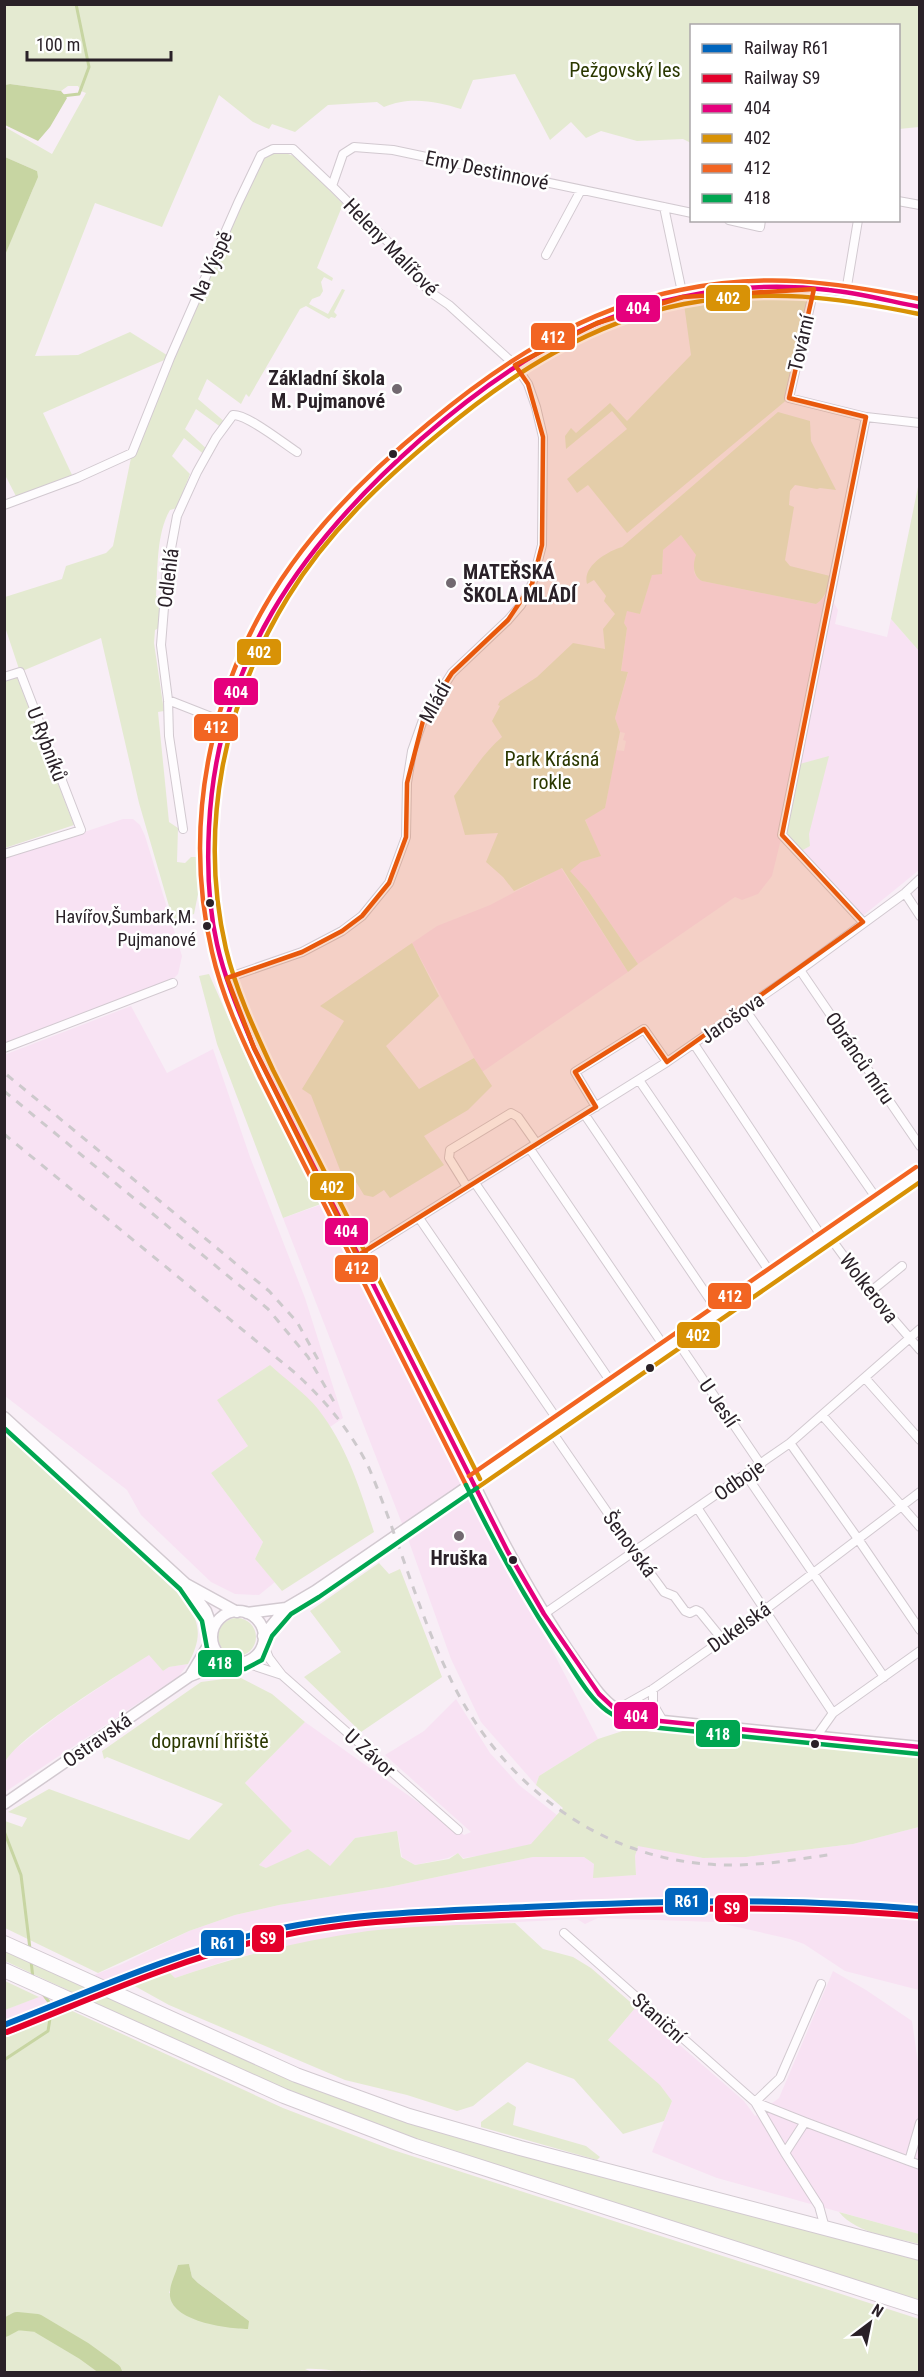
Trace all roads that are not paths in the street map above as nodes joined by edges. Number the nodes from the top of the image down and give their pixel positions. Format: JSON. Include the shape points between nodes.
{"nodes":[{"id":1,"x":393,"y":150,"type":"joint"},
{"id":2,"x":332,"y":186,"type":"junction"},
{"id":3,"x":581,"y":190,"type":"junction"},
{"id":4,"x":900,"y":201,"type":"edge"},
{"id":5,"x":920,"y":205,"type":"edge"},
{"id":6,"x":664,"y":207,"type":"junction"},
{"id":7,"x":690,"y":213,"type":"edge"},
{"id":8,"x":738,"y":222,"type":"edge"},
{"id":9,"x":760,"y":222,"type":"edge"},
{"id":10,"x":858,"y":222,"type":"edge"},
{"id":11,"x":546,"y":255,"type":"dead end"},
{"id":12,"x":814,"y":289,"type":"junction"},
{"id":13,"x":846,"y":292,"type":"junction"},
{"id":14,"x":683,"y":297,"type":"junction"},
{"id":15,"x":920,"y":307,"type":"edge"},
{"id":16,"x":515,"y":365,"type":"junction"},
{"id":17,"x":866,"y":417,"type":"junction"},
{"id":18,"x":920,"y":423,"type":"edge"},
{"id":19,"x":297,"y":452,"type":"dead end"},
{"id":20,"x":4,"y":505,"type":"edge"},
{"id":21,"x":4,"y":677,"type":"edge"},
{"id":22,"x":168,"y":700,"type":"junction"},
{"id":23,"x":224,"y":722,"type":"junction"},
{"id":24,"x":183,"y":829,"type":"dead end"},
{"id":25,"x":4,"y":854,"type":"edge"},
{"id":26,"x":920,"y":879,"type":"edge"},
{"id":27,"x":904,"y":893,"type":"junction"},
{"id":28,"x":920,"y":916,"type":"edge"},
{"id":29,"x":863,"y":922,"type":"junction"},
{"id":30,"x":800,"y":970,"type":"junction"},
{"id":31,"x":227,"y":978,"type":"junction"},
{"id":32,"x":173,"y":983,"type":"dead end"},
{"id":33,"x":744,"y":1008,"type":"junction"},
{"id":34,"x":694,"y":1044,"type":"junction"},
{"id":35,"x":4,"y":1048,"type":"edge"},
{"id":36,"x":667,"y":1062,"type":"junction"},
{"id":37,"x":639,"y":1080,"type":"junction"},
{"id":38,"x":596,"y":1107,"type":"junction"},
{"id":39,"x":585,"y":1115,"type":"junction"},
{"id":40,"x":920,"y":1146,"type":"edge"},
{"id":41,"x":533,"y":1147,"type":"junction"},
{"id":42,"x":920,"y":1173,"type":"edge"},
{"id":43,"x":471,"y":1185,"type":"junction"},
{"id":44,"x":879,"y":1202,"type":"junction"},
{"id":45,"x":420,"y":1218,"type":"junction"},
{"id":46,"x":827,"y":1238,"type":"junction"},
{"id":47,"x":357,"y":1256,"type":"junction"},
{"id":48,"x":902,"y":1266,"type":"dead end"},
{"id":49,"x":772,"y":1275,"type":"junction"},
{"id":50,"x":870,"y":1292,"type":"junction"},
{"id":51,"x":719,"y":1313,"type":"junction"},
{"id":52,"x":920,"y":1329,"type":"edge"},
{"id":53,"x":909,"y":1338,"type":"junction"},
{"id":54,"x":677,"y":1341,"type":"junction"},
{"id":55,"x":666,"y":1349,"type":"junction"},
{"id":56,"x":920,"y":1350,"type":"edge"},
{"id":57,"x":865,"y":1378,"type":"junction"},
{"id":58,"x":613,"y":1385,"type":"junction"},
{"id":59,"x":822,"y":1415,"type":"junction"},
{"id":60,"x":4,"y":1417,"type":"edge"},
{"id":61,"x":555,"y":1425,"type":"junction"},
{"id":62,"x":920,"y":1440,"type":"edge"},
{"id":63,"x":790,"y":1443,"type":"junction"},
{"id":64,"x":761,"y":1465,"type":"junction"},
{"id":65,"x":746,"y":1475,"type":"junction"},
{"id":66,"x":473,"y":1482,"type":"junction"},
{"id":67,"x":920,"y":1492,"type":"edge"},
{"id":68,"x":902,"y":1508,"type":"junction"},
{"id":69,"x":698,"y":1509,"type":"junction"},
{"id":70,"x":920,"y":1527,"type":"edge"},
{"id":71,"x":859,"y":1540,"type":"junction"},
{"id":72,"x":634,"y":1551,"type":"junction"},
{"id":73,"x":814,"y":1573,"type":"junction"},
{"id":74,"x":186,"y":1584,"type":"junction"},
{"id":75,"x":286,"y":1608,"type":"junction"},
{"id":76,"x":766,"y":1609,"type":"junction"},
{"id":77,"x":242,"y":1613,"type":"junction"},
{"id":78,"x":544,"y":1614,"type":"junction"},
{"id":79,"x":920,"y":1630,"type":"edge"},
{"id":80,"x":212,"y":1635,"type":"junction"},
{"id":81,"x":722,"y":1639,"type":"junction"},
{"id":82,"x":263,"y":1640,"type":"junction"},
{"id":83,"x":920,"y":1651,"type":"edge"},
{"id":84,"x":238,"y":1662,"type":"junction"},
{"id":85,"x":282,"y":1675,"type":"junction"},
{"id":86,"x":190,"y":1676,"type":"junction"},
{"id":87,"x":884,"y":1677,"type":"junction"},
{"id":88,"x":652,"y":1689,"type":"junction"},
{"id":89,"x":616,"y":1710,"type":"junction"},
{"id":90,"x":833,"y":1713,"type":"junction"},
{"id":91,"x":663,"y":1721,"type":"junction"},
{"id":92,"x":816,"y":1737,"type":"junction"},
{"id":93,"x":920,"y":1748,"type":"edge"},
{"id":94,"x":4,"y":1804,"type":"edge"},
{"id":95,"x":458,"y":1830,"type":"dead end"},
{"id":96,"x":564,"y":1934,"type":"dead end"},
{"id":97,"x":4,"y":1937,"type":"edge"},
{"id":98,"x":4,"y":1942,"type":"edge"},
{"id":99,"x":26,"y":1952,"type":"junction"},
{"id":100,"x":4,"y":1970,"type":"edge"},
{"id":101,"x":821,"y":1984,"type":"dead end"},
{"id":102,"x":755,"y":2102,"type":"junction"},
{"id":103,"x":805,"y":2122,"type":"junction"},
{"id":104,"x":920,"y":2123,"type":"edge"},
{"id":105,"x":785,"y":2153,"type":"junction"},
{"id":106,"x":909,"y":2161,"type":"junction"},
{"id":107,"x":920,"y":2165,"type":"edge"},
{"id":108,"x":825,"y":2228,"type":"junction"},
{"id":109,"x":920,"y":2253,"type":"edge"},
{"id":110,"x":920,"y":2308,"type":"edge"}],
"edges":[{"from":1,"to":2,"type":"street","name":"Heleny Malířové","via":[[354,147],[343,154]]},
{"from":1,"to":3,"type":"street","name":"Emy Destinnové"},
{"from":2,"to":16,"type":"street","name":"Heleny Malířové","via":[[390,244],[417,279]]},
{"from":2,"to":20,"type":"street","name":"Na Výspě","via":[[293,149],[273,149],[261,155],[132,453]]},
{"from":3,"to":6,"type":"street","name":"Emy Destinnové"},
{"from":3,"to":11,"type":"street","name":"Emy Destinnové"},
{"from":4,"to":5,"type":"street"},
{"from":6,"to":7,"type":"street","name":"Emy Destinnové"},
{"from":6,"to":14,"type":"street"},
{"from":8,"to":9,"type":"street","via":[[759,227]]},
{"from":10,"to":13,"type":"street"},
{"from":12,"to":13,"type":"street"},
{"from":12,"to":14,"type":"street","via":[[747,289]]},
{"from":12,"to":17,"type":"street","name":"Tovární","via":[[789,398]]},
{"from":13,"to":15,"type":"street"},
{"from":14,"to":16,"type":"street","via":[[597,323]]},
{"from":16,"to":23,"type":"street","via":[[419,441],[332,527],[289,581],[264,622]]},
{"from":16,"to":31,"type":"street","name":"Mládí","via":[[528,384],[543,437],[542,545],[532,584],[508,620],[452,673],[424,717],[412,751],[407,783],[406,837],[389,882],[362,916],[342,931],[302,952]]},
{"from":17,"to":18,"type":"street"},
{"from":17,"to":29,"type":"street","via":[[782,835]]},
{"from":19,"to":22,"type":"street","name":"Odlehlá","via":[[233,415],[197,472],[177,516],[167,570],[161,645]]},
{"from":21,"to":25,"type":"street","name":"U Rybníků","via":[[20,672],[81,830]]},
{"from":22,"to":23,"type":"street"},
{"from":22,"to":24,"type":"street","name":"Odlehlá","via":[[169,736]]},
{"from":23,"to":31,"type":"street","via":[[212,776],[207,826],[212,911]]},
{"from":26,"to":27,"type":"street","name":"Jarošova"},
{"from":27,"to":28,"type":"street"},
{"from":27,"to":29,"type":"street","name":"Jarošova"},
{"from":29,"to":30,"type":"street","name":"Jarošova"},
{"from":30,"to":33,"type":"street","name":"Jarošova"},
{"from":30,"to":40,"type":"street","name":"Obránců míru"},
{"from":31,"to":47,"type":"street","via":[[254,1048]]},
{"from":32,"to":35,"type":"street"},
{"from":33,"to":34,"type":"street","name":"Jarošova"},
{"from":33,"to":44,"type":"street"},
{"from":34,"to":36,"type":"street","name":"Jarošova"},
{"from":34,"to":46,"type":"street","name":"Wolkerova"},
{"from":36,"to":37,"type":"street","name":"Jarošova"},
{"from":36,"to":38,"type":"street","via":[[644,1029],[575,1072]]},
{"from":37,"to":38,"type":"street","name":"Jarošova"},
{"from":37,"to":49,"type":"street"},
{"from":38,"to":39,"type":"street","name":"Jarošova"},
{"from":39,"to":41,"type":"street","name":"Jarošova"},
{"from":39,"to":51,"type":"street"},
{"from":41,"to":43,"type":"street","name":"Jarošova"},
{"from":41,"to":43,"type":"street","via":[[518,1117],[511,1113],[450,1150],[449,1158]]},
{"from":41,"to":55,"type":"street"},
{"from":42,"to":44,"type":"street"},
{"from":43,"to":45,"type":"street","name":"Jarošova"},
{"from":43,"to":58,"type":"street"},
{"from":44,"to":46,"type":"street"},
{"from":45,"to":47,"type":"street","name":"Jarošova"},
{"from":45,"to":61,"type":"street","name":"Šenovská"},
{"from":46,"to":49,"type":"street"},
{"from":46,"to":50,"type":"street","name":"Wolkerova"},
{"from":47,"to":66,"type":"street"},
{"from":48,"to":50,"type":"street"},
{"from":49,"to":51,"type":"street"},
{"from":50,"to":53,"type":"street","name":"Wolkerova"},
{"from":51,"to":54,"type":"street"},
{"from":52,"to":53,"type":"street","name":"Odboje"},
{"from":53,"to":56,"type":"street"},
{"from":53,"to":57,"type":"street","name":"Odboje"},
{"from":54,"to":55,"type":"street"},
{"from":54,"to":64,"type":"street","name":"U Jeslí"},
{"from":55,"to":58,"type":"street"},
{"from":57,"to":59,"type":"street","name":"Odboje"},
{"from":57,"to":62,"type":"street"},
{"from":58,"to":61,"type":"street"},
{"from":59,"to":63,"type":"street","name":"Odboje"},
{"from":59,"to":68,"type":"street"},
{"from":60,"to":74,"type":"street"},
{"from":61,"to":66,"type":"street"},
{"from":61,"to":72,"type":"street","name":"Šenovská"},
{"from":63,"to":64,"type":"street","name":"Odboje"},
{"from":63,"to":71,"type":"street"},
{"from":64,"to":65,"type":"street","name":"Odboje"},
{"from":65,"to":69,"type":"street","name":"Odboje"},
{"from":65,"to":73,"type":"street"},
{"from":66,"to":75,"type":"street"},
{"from":66,"to":78,"type":"street"},
{"from":67,"to":68,"type":"street","name":"Dukelská"},
{"from":68,"to":70,"type":"street"},
{"from":68,"to":71,"type":"street","name":"Dukelská"},
{"from":69,"to":72,"type":"street","name":"Odboje"},
{"from":69,"to":76,"type":"street"},
{"from":71,"to":73,"type":"street","name":"Dukelská"},
{"from":71,"to":79,"type":"street"},
{"from":72,"to":78,"type":"street","name":"Odboje"},
{"from":72,"to":81,"type":"street","name":"Šenovská","via":[[664,1592],[674,1596],[685,1611],[700,1612]]},
{"from":73,"to":76,"type":"street","name":"Dukelská"},
{"from":73,"to":87,"type":"street"},
{"from":74,"to":77,"type":"street"},
{"from":74,"to":80,"type":"street","via":[[206,1611]]},
{"from":75,"to":77,"type":"street"},
{"from":75,"to":82,"type":"street"},
{"from":76,"to":81,"type":"street","name":"Dukelská"},
{"from":76,"to":90,"type":"street"},
{"from":77,"to":80,"type":"street","via":[[221,1617]]},
{"from":77,"to":82,"type":"street","via":[[258,1622]]},
{"from":78,"to":89,"type":"street","via":[[600,1694]]},
{"from":80,"to":84,"type":"street","via":[[218,1654]]},
{"from":80,"to":86,"type":"street","name":"Ostravská"},
{"from":81,"to":88,"type":"street","name":"Dukelská"},
{"from":82,"to":84,"type":"street","via":[[256,1655]]},
{"from":82,"to":85,"type":"street","name":"U Závor","via":[[269,1658]]},
{"from":83,"to":87,"type":"street"},
{"from":84,"to":85,"type":"street","name":"U Závor"},
{"from":84,"to":86,"type":"street","name":"Ostravská","via":[[220,1664]]},
{"from":85,"to":95,"type":"street","name":"U Závor"},
{"from":86,"to":94,"type":"street","name":"Ostravská"},
{"from":87,"to":90,"type":"street"},
{"from":88,"to":89,"type":"street","name":"Dukelská"},
{"from":88,"to":91,"type":"street","via":[[653,1704]]},
{"from":89,"to":91,"type":"street"},
{"from":90,"to":92,"type":"street"},
{"from":91,"to":92,"type":"street"},
{"from":92,"to":93,"type":"street"},
{"from":96,"to":102,"type":"street","name":"Staniční"},
{"from":97,"to":99,"type":"highway"},
{"from":98,"to":99,"type":"highway"},
{"from":99,"to":108,"type":"highway","via":[[296,2075],[400,2113]]},
{"from":100,"to":110,"type":"highway","via":[[284,2096],[415,2146]]},
{"from":101,"to":102,"type":"street","via":[[783,2071]]},
{"from":102,"to":103,"type":"street","name":"Staniční"},
{"from":102,"to":105,"type":"street","name":"Staniční"},
{"from":103,"to":105,"type":"street"},
{"from":103,"to":106,"type":"street","name":"Staniční"},
{"from":104,"to":106,"type":"street"},
{"from":105,"to":108,"type":"street","name":"Staniční","via":[[819,2206]]},
{"from":106,"to":107,"type":"street","name":"Staniční"},
{"from":108,"to":109,"type":"highway"}]}
